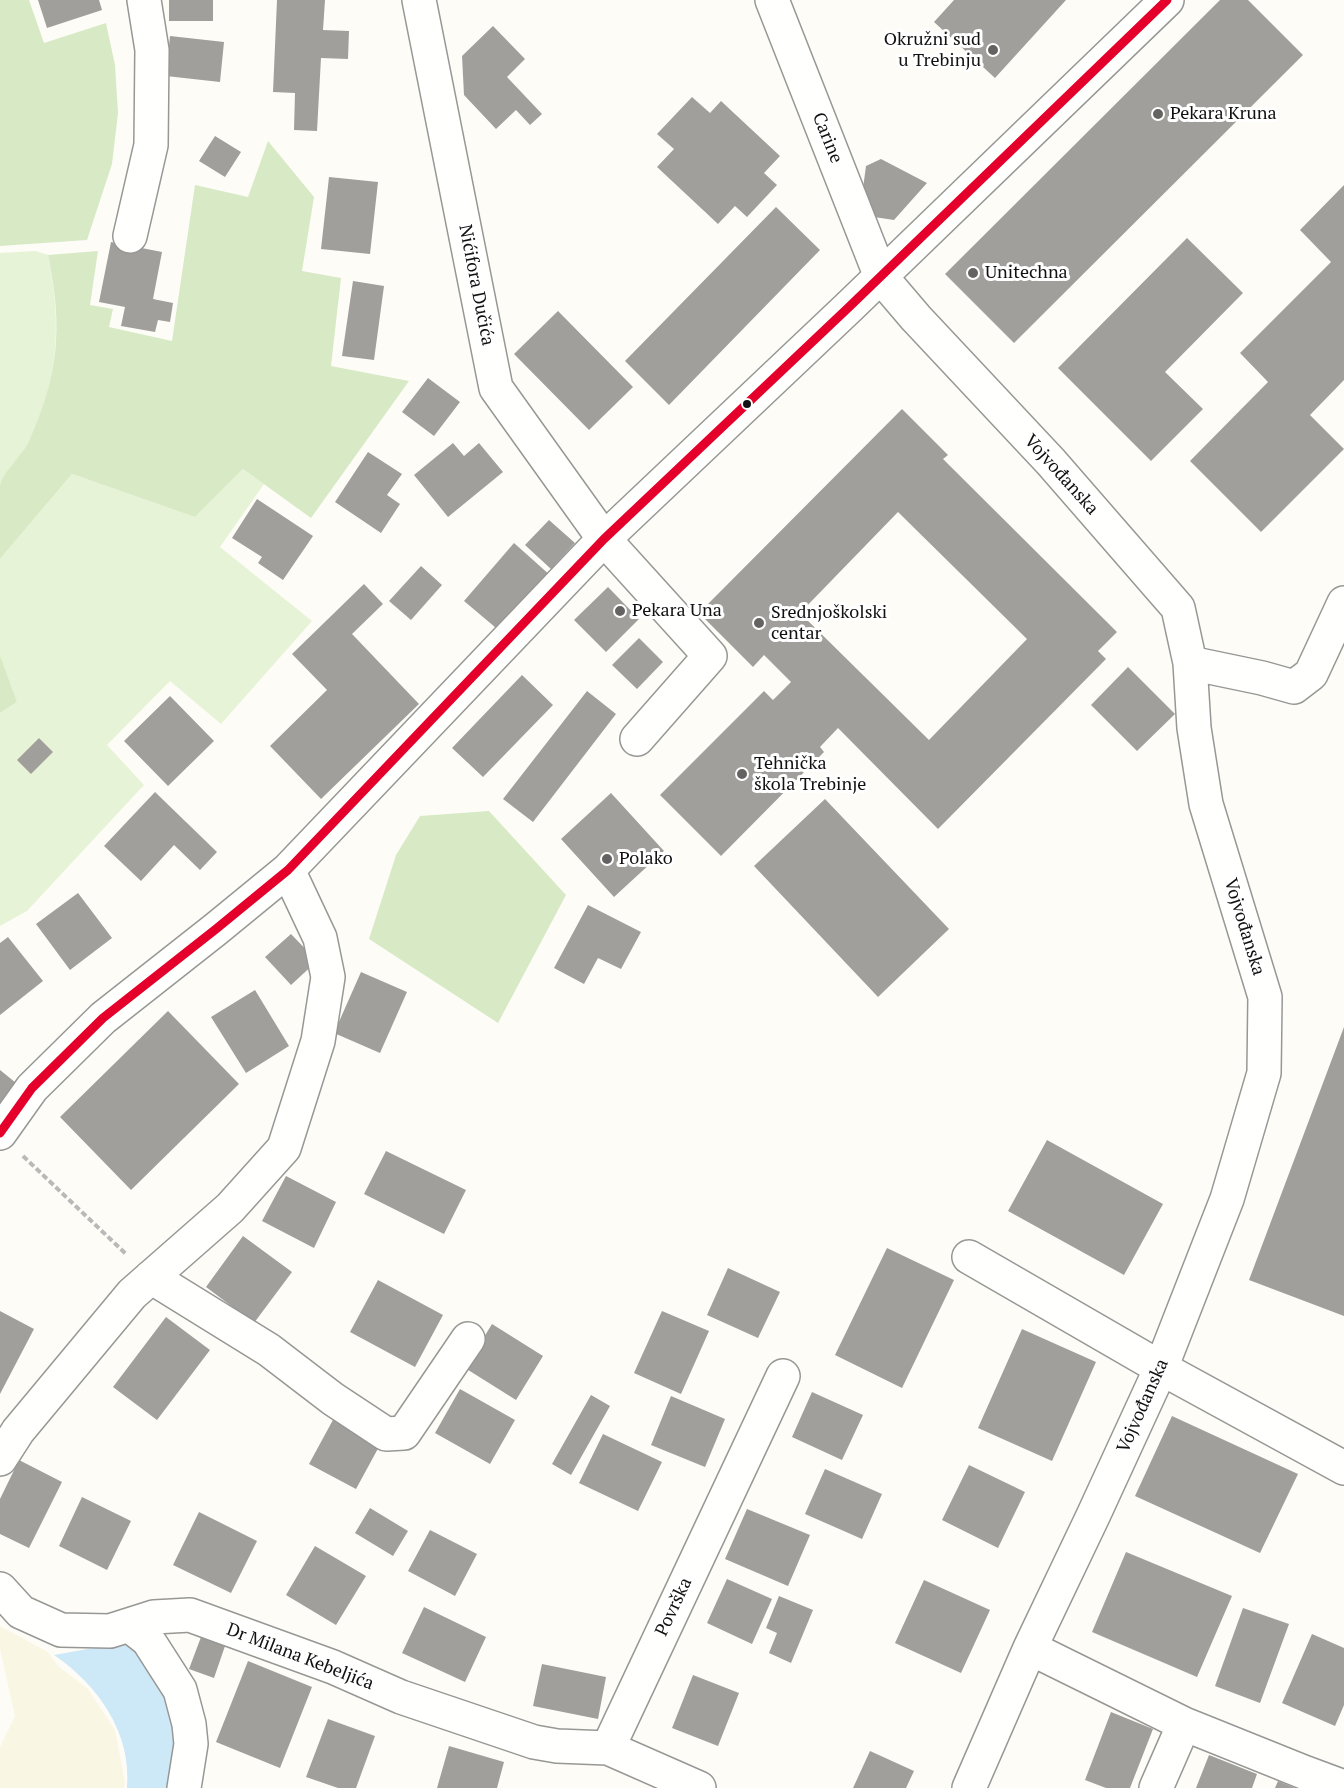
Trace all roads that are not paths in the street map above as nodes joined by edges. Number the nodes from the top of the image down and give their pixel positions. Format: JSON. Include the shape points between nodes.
{"nodes":[{"id":1,"x":144,"y":0,"type":"edge"},
{"id":2,"x":418,"y":0,"type":"edge"},
{"id":3,"x":772,"y":0,"type":"edge"},
{"id":4,"x":1167,"y":0,"type":"edge"},
{"id":5,"x":130,"y":236,"type":"dead end"},
{"id":6,"x":881,"y":277,"type":"junction"},
{"id":7,"x":604,"y":538,"type":"junction"},
{"id":8,"x":1344,"y":603,"type":"edge"},
{"id":9,"x":1190,"y":663,"type":"junction"},
{"id":10,"x":637,"y":739,"type":"dead end"},
{"id":11,"x":288,"y":870,"type":"junction"},
{"id":12,"x":8,"y":1141,"type":"edge"},
{"id":13,"x":969,"y":1257,"type":"dead end"},
{"id":14,"x":151,"y":1278,"type":"junction"},
{"id":15,"x":468,"y":1339,"type":"dead end"},
{"id":16,"x":1161,"y":1368,"type":"junction"},
{"id":17,"x":783,"y":1376,"type":"dead end"},
{"id":18,"x":0,"y":1459,"type":"edge"},
{"id":19,"x":1344,"y":1468,"type":"edge"},
{"id":20,"x":0,"y":1589,"type":"edge"},
{"id":21,"x":129,"y":1625,"type":"junction"},
{"id":22,"x":1030,"y":1648,"type":"junction"},
{"id":23,"x":1184,"y":1724,"type":"junction"},
{"id":24,"x":608,"y":1748,"type":"junction"},
{"id":25,"x":1344,"y":1787,"type":"edge"},
{"id":26,"x":184,"y":1788,"type":"edge"},
{"id":27,"x":699,"y":1788,"type":"edge"},
{"id":28,"x":969,"y":1788,"type":"edge"},
{"id":29,"x":1156,"y":1788,"type":"edge"}],
"edges":[{"from":1,"to":5,"type":"street","via":[[152,50],[151,145]]},
{"from":2,"to":7,"type":"street","name":"Nićifora Dučića","via":[[496,388]]},
{"from":3,"to":6,"type":"street","name":"Carine"},
{"from":4,"to":6,"type":"street"},
{"from":6,"to":7,"type":"street"},
{"from":6,"to":9,"type":"street","name":"Vojvođanska","via":[[1178,608]]},
{"from":7,"to":10,"type":"street","name":"Nićifora Dučića","via":[[710,656]]},
{"from":7,"to":11,"type":"street"},
{"from":8,"to":9,"type":"street","via":[[1311,674],[1293,687]]},
{"from":9,"to":16,"type":"street","name":"Vojvođanska","via":[[1194,728],[1206,804],[1264,997],[1264,1073],[1227,1199]]},
{"from":11,"to":12,"type":"street","via":[[103,1018],[32,1088]]},
{"from":11,"to":14,"type":"street","via":[[320,938],[328,977],[318,1041],[284,1148],[230,1208]]},
{"from":13,"to":16,"type":"street"},
{"from":14,"to":15,"type":"street","via":[[269,1350],[333,1400],[386,1434],[404,1433]]},
{"from":14,"to":18,"type":"street","via":[[132,1294],[24,1423]]},
{"from":16,"to":19,"type":"street"},
{"from":16,"to":22,"type":"street","name":"Vojvođanska"},
{"from":17,"to":24,"type":"street","name":"Površka"},
{"from":20,"to":21,"type":"street","name":"Dr Milana Kebeljića","via":[[21,1612],[61,1630],[110,1631]]},
{"from":21,"to":24,"type":"street","name":"Dr Milana Kebeljića","via":[[154,1617],[190,1615],[333,1667],[401,1697],[534,1742]]},
{"from":21,"to":26,"type":"street","via":[[148,1640],[180,1690],[191,1744]]},
{"from":22,"to":23,"type":"street"},
{"from":22,"to":28,"type":"street","name":"Vojvođanska"},
{"from":23,"to":25,"type":"street"},
{"from":23,"to":29,"type":"street"},
{"from":24,"to":27,"type":"street"}]}
